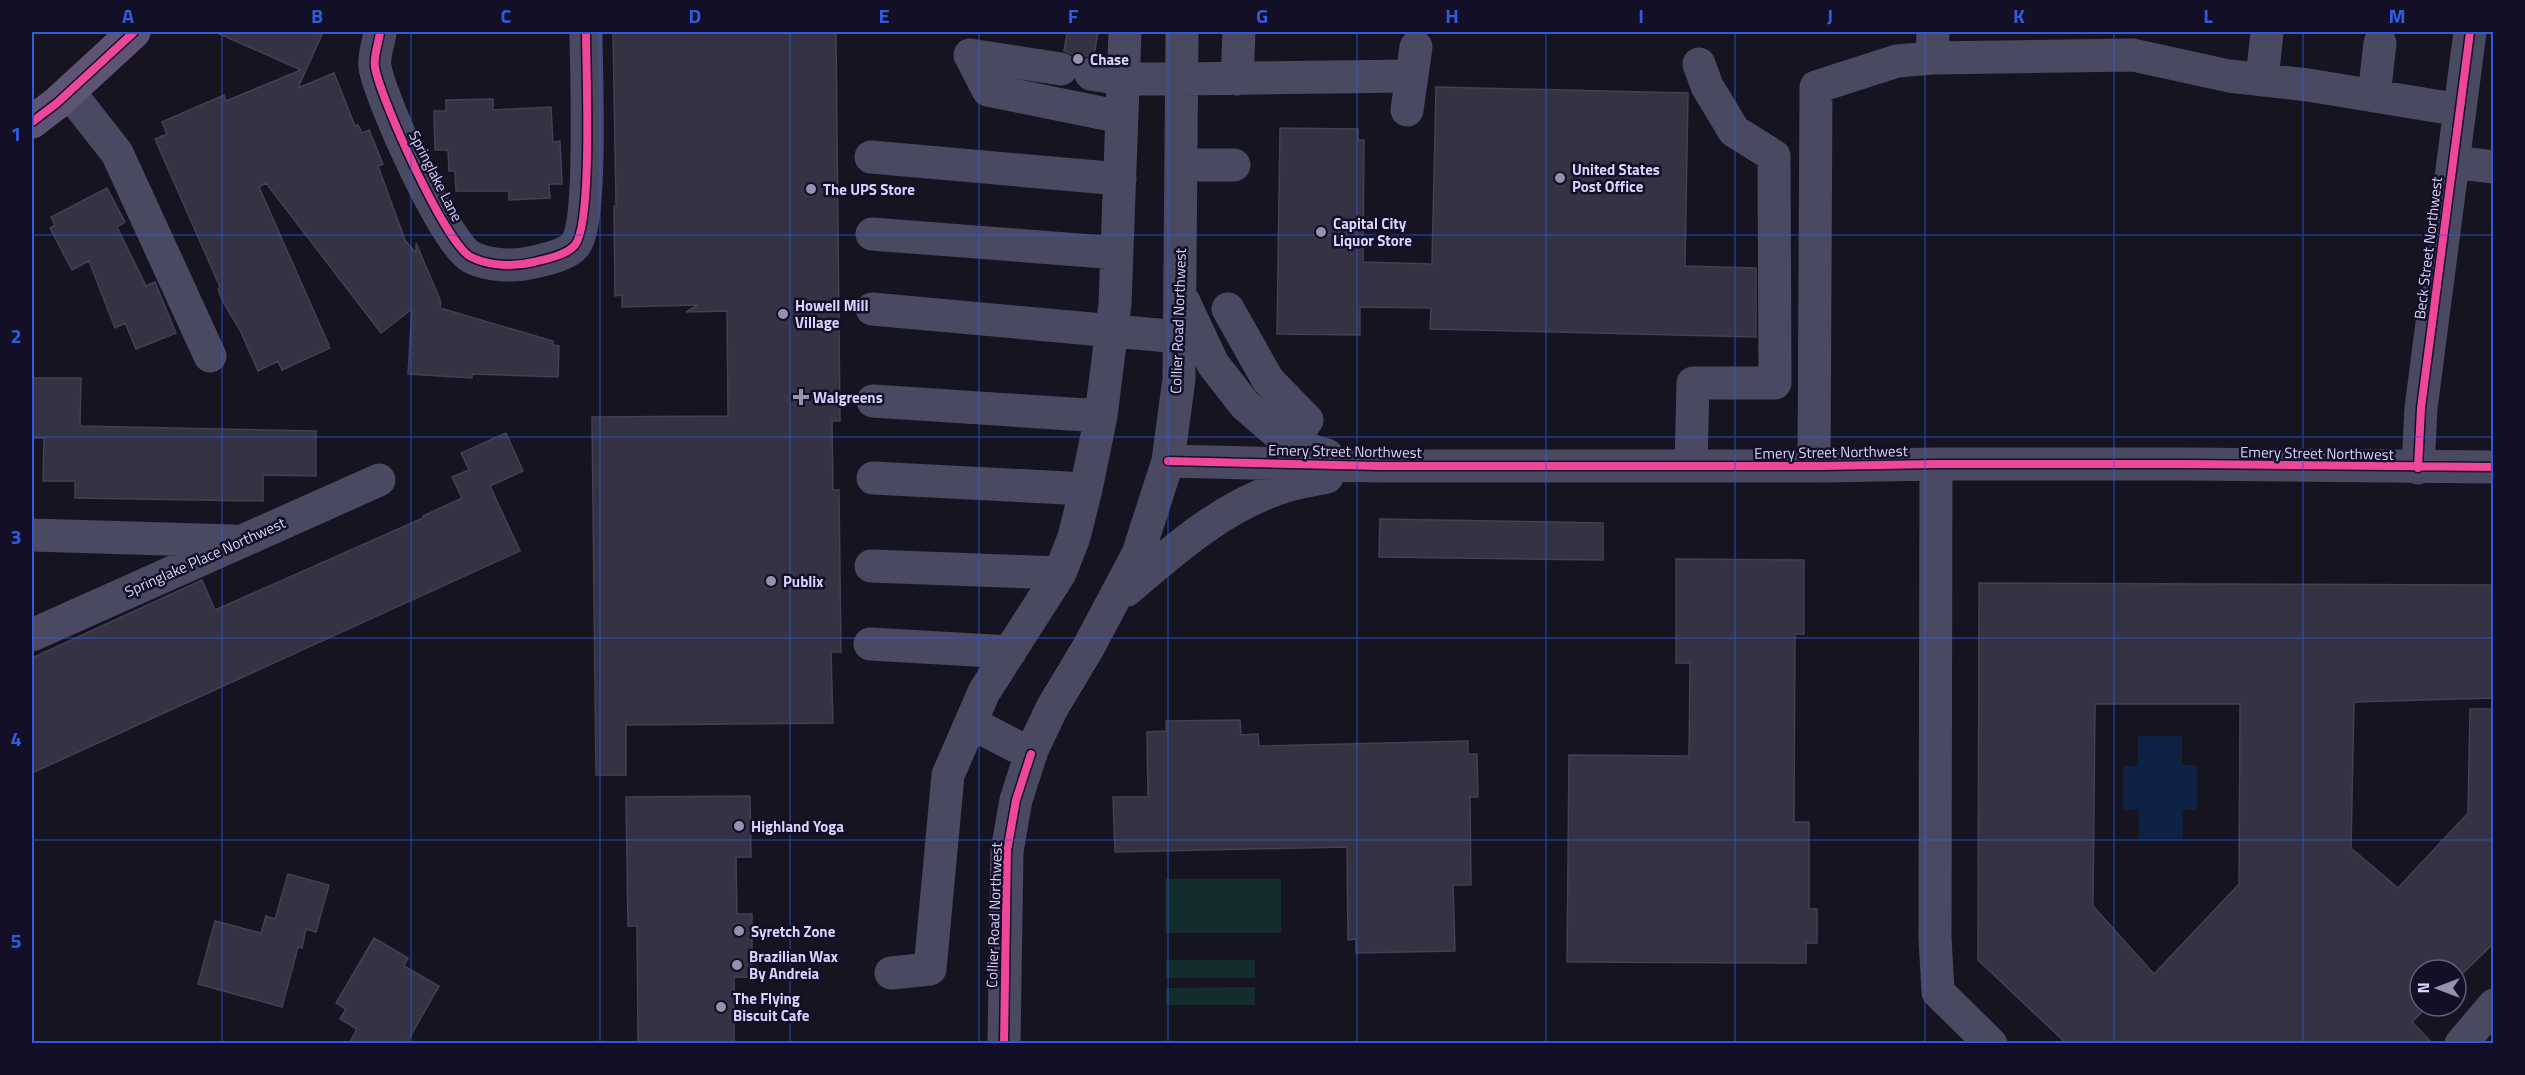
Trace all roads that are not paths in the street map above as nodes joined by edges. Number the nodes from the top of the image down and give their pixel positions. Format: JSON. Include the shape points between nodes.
{"nodes":[{"id":1,"x":134,"y":32,"type":"edge"},
{"id":2,"x":380,"y":32,"type":"edge"},
{"id":3,"x":586,"y":32,"type":"edge"},
{"id":4,"x":1125,"y":32,"type":"edge"},
{"id":5,"x":1182,"y":32,"type":"edge"},
{"id":6,"x":1239,"y":32,"type":"edge"},
{"id":7,"x":2267,"y":32,"type":"edge"},
{"id":8,"x":2470,"y":32,"type":"edge"},
{"id":9,"x":2380,"y":43,"type":"dead end"},
{"id":10,"x":1933,"y":45,"type":"edge"},
{"id":11,"x":1699,"y":64,"type":"dead end"},
{"id":12,"x":1091,"y":74,"type":"junction"},
{"id":13,"x":1237,"y":78,"type":"junction"},
{"id":14,"x":1182,"y":79,"type":"junction"},
{"id":15,"x":2262,"y":80,"type":"junction"},
{"id":16,"x":69,"y":92,"type":"junction"},
{"id":17,"x":2374,"y":96,"type":"junction"},
{"id":18,"x":1407,"y":110,"type":"dead end"},
{"id":19,"x":2460,"y":110,"type":"junction"},
{"id":20,"x":1120,"y":117,"type":"junction"},
{"id":21,"x":32,"y":122,"type":"edge"},
{"id":22,"x":871,"y":157,"type":"dead end"},
{"id":23,"x":2453,"y":162,"type":"junction"},
{"id":24,"x":1181,"y":165,"type":"junction"},
{"id":25,"x":1234,"y":165,"type":"dead end"},
{"id":26,"x":2493,"y":167,"type":"edge"},
{"id":27,"x":1120,"y":178,"type":"junction"},
{"id":28,"x":872,"y":234,"type":"dead end"},
{"id":29,"x":1117,"y":253,"type":"junction"},
{"id":30,"x":1180,"y":295,"type":"junction"},
{"id":31,"x":872,"y":309,"type":"dead end"},
{"id":32,"x":1228,"y":309,"type":"dead end"},
{"id":33,"x":1111,"y":331,"type":"junction"},
{"id":34,"x":1180,"y":337,"type":"junction"},
{"id":35,"x":210,"y":357,"type":"dead end"},
{"id":36,"x":873,"y":401,"type":"dead end"},
{"id":37,"x":1101,"y":416,"type":"junction"},
{"id":38,"x":1290,"y":444,"type":"junction"},
{"id":39,"x":1168,"y":461,"type":"junction"},
{"id":40,"x":1936,"y":464,"type":"junction"},
{"id":41,"x":1379,"y":466,"type":"junction"},
{"id":42,"x":1691,"y":466,"type":"junction"},
{"id":43,"x":1814,"y":466,"type":"junction"},
{"id":44,"x":2493,"y":467,"type":"edge"},
{"id":45,"x":2418,"y":468,"type":"junction"},
{"id":46,"x":873,"y":478,"type":"dead end"},
{"id":47,"x":379,"y":480,"type":"dead end"},
{"id":48,"x":1086,"y":489,"type":"junction"},
{"id":49,"x":32,"y":535,"type":"edge"},
{"id":50,"x":241,"y":542,"type":"junction"},
{"id":51,"x":870,"y":566,"type":"dead end"},
{"id":52,"x":1060,"y":573,"type":"junction"},
{"id":53,"x":1112,"y":603,"type":"junction"},
{"id":54,"x":32,"y":635,"type":"edge"},
{"id":55,"x":870,"y":644,"type":"dead end"},
{"id":56,"x":1010,"y":652,"type":"junction"},
{"id":57,"x":971,"y":723,"type":"junction"},
{"id":58,"x":1031,"y":753,"type":"junction"},
{"id":59,"x":891,"y":973,"type":"dead end"},
{"id":60,"x":2493,"y":1005,"type":"edge"},
{"id":61,"x":1004,"y":1044,"type":"edge"},
{"id":62,"x":1991,"y":1044,"type":"edge"},
{"id":63,"x":2461,"y":1044,"type":"edge"}],
"edges":[{"from":1,"to":16,"type":"main road"},
{"from":2,"to":3,"type":"street","name":"Springlake Lane","via":[[374,66],[394,123],[442,222],[469,256],[498,265],[556,256],[575,245],[582,228],[586,185]]},
{"from":4,"to":12,"type":"street"},
{"from":5,"to":14,"type":"street","name":"Collier Road Northwest"},
{"from":6,"to":13,"type":"street"},
{"from":7,"to":15,"type":"street"},
{"from":8,"to":19,"type":"street","name":"Beck Street Northwest"},
{"from":9,"to":17,"type":"street"},
{"from":10,"to":15,"type":"street","via":[[2133,54]]},
{"from":10,"to":43,"type":"street","via":[[1816,87]]},
{"from":11,"to":42,"type":"street","via":[[1707,86],[1734,131],[1774,156],[1775,383],[1693,383]]},
{"from":12,"to":14,"type":"street"},
{"from":12,"to":20,"type":"street"},
{"from":12,"to":20,"type":"street","via":[[970,56],[988,90]]},
{"from":13,"to":14,"type":"street"},
{"from":13,"to":18,"type":"street","via":[[1414,62]]},
{"from":14,"to":24,"type":"street","name":"Collier Road Northwest"},
{"from":15,"to":17,"type":"street"},
{"from":16,"to":21,"type":"main road"},
{"from":16,"to":35,"type":"street","via":[[117,153]]},
{"from":17,"to":19,"type":"street"},
{"from":19,"to":23,"type":"street","name":"Beck Street Northwest"},
{"from":20,"to":27,"type":"street"},
{"from":22,"to":27,"type":"street"},
{"from":23,"to":26,"type":"street"},
{"from":23,"to":45,"type":"street","name":"Beck Street Northwest","via":[[2421,408]]},
{"from":24,"to":25,"type":"street"},
{"from":24,"to":30,"type":"street","name":"Collier Road Northwest"},
{"from":27,"to":29,"type":"street"},
{"from":28,"to":29,"type":"street"},
{"from":29,"to":33,"type":"street"},
{"from":30,"to":34,"type":"street","name":"Collier Road Northwest"},
{"from":30,"to":38,"type":"street","via":[[1213,364],[1245,405]]},
{"from":31,"to":33,"type":"street"},
{"from":32,"to":38,"type":"street","via":[[1268,380],[1306,420]]},
{"from":33,"to":34,"type":"street"},
{"from":33,"to":37,"type":"street"},
{"from":34,"to":39,"type":"street","name":"Collier Road Northwest","via":[[1179,379]]},
{"from":36,"to":37,"type":"street"},
{"from":37,"to":48,"type":"street"},
{"from":38,"to":41,"type":"street"},
{"from":39,"to":41,"type":"street","name":"Emery Street Northwest"},
{"from":39,"to":53,"type":"street","name":"Collier Road Northwest","via":[[1138,554]]},
{"from":40,"to":43,"type":"street","name":"Emery Street Northwest"},
{"from":40,"to":45,"type":"street","name":"Emery Street Northwest"},
{"from":40,"to":62,"type":"street","via":[[1938,992]]},
{"from":41,"to":42,"type":"street","name":"Emery Street Northwest"},
{"from":41,"to":53,"type":"street","via":[[1285,486],[1237,507],[1182,543]]},
{"from":42,"to":43,"type":"street","name":"Emery Street Northwest"},
{"from":44,"to":45,"type":"street","name":"Emery Street Northwest"},
{"from":46,"to":48,"type":"street"},
{"from":47,"to":50,"type":"street","name":"Springlake Place Northwest"},
{"from":48,"to":52,"type":"street"},
{"from":49,"to":50,"type":"street"},
{"from":50,"to":54,"type":"street","name":"Springlake Place Northwest"},
{"from":51,"to":52,"type":"street"},
{"from":52,"to":56,"type":"street"},
{"from":53,"to":58,"type":"street","name":"Collier Road Northwest"},
{"from":55,"to":56,"type":"street"},
{"from":56,"to":57,"type":"street","via":[[984,692]]},
{"from":57,"to":58,"type":"street"},
{"from":57,"to":59,"type":"street","via":[[948,775],[930,969]]},
{"from":58,"to":61,"type":"street","name":"Collier Road Northwest","via":[[1016,800],[1007,851]]},
{"from":60,"to":63,"type":"street"}]}
